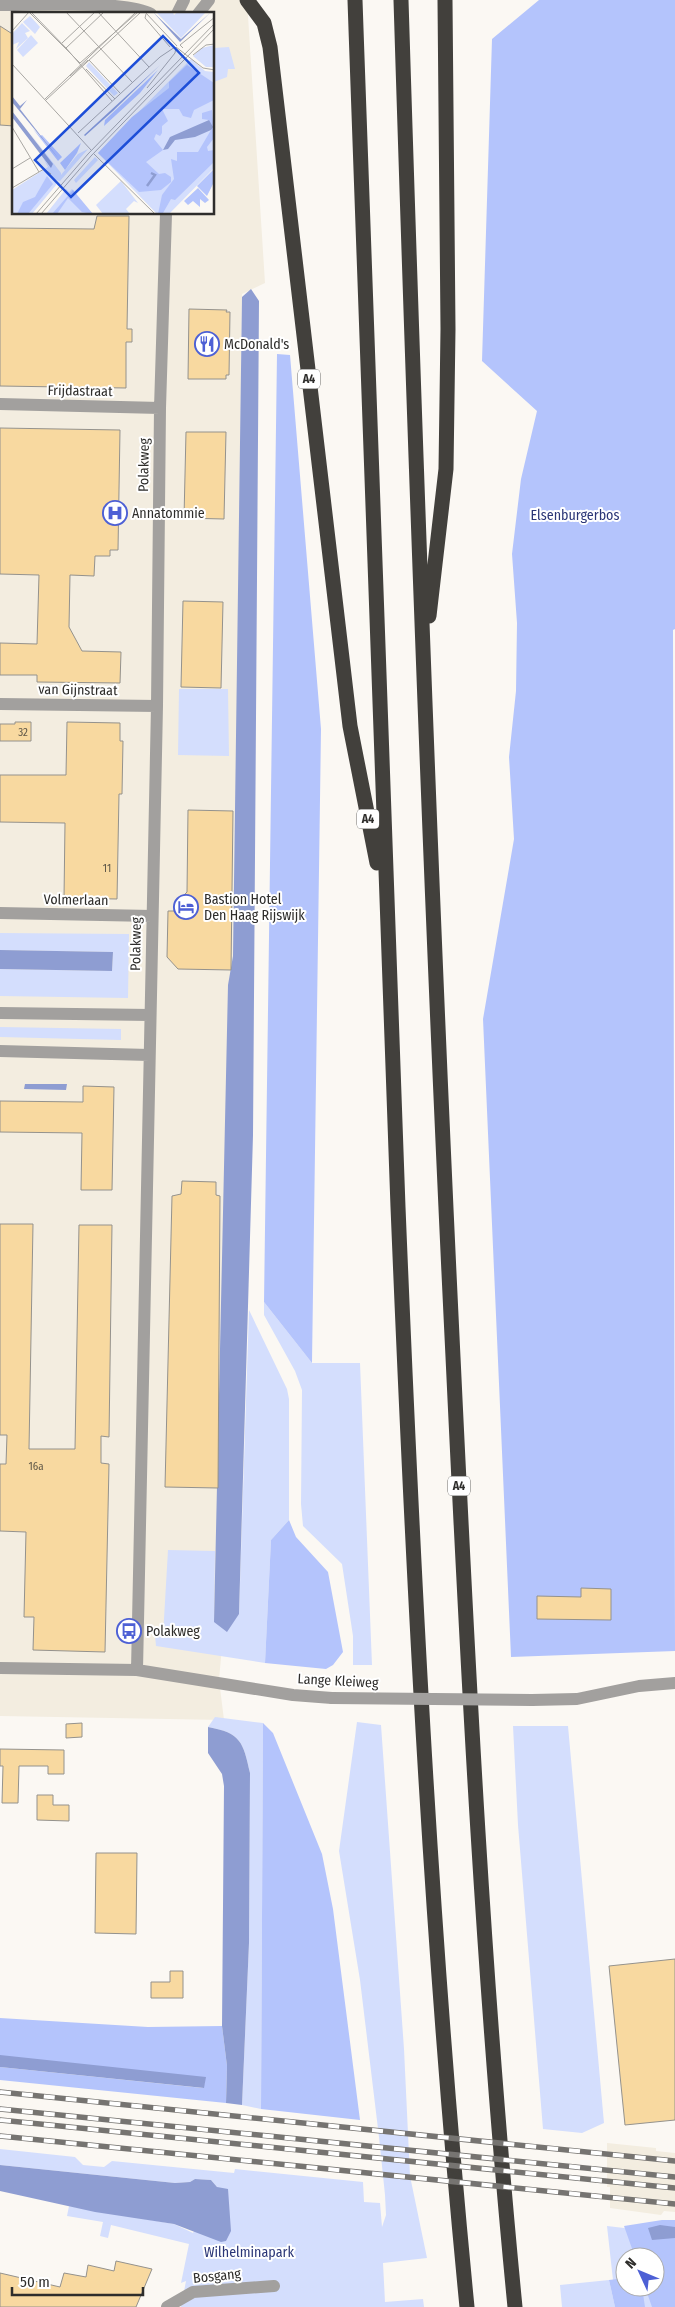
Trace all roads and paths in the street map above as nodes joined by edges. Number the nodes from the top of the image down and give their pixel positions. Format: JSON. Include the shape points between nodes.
{"nodes":[{"id":1,"x":184,"y":0,"type":"edge"},
{"id":2,"x":209,"y":0,"type":"edge"},
{"id":3,"x":247,"y":0,"type":"edge"},
{"id":4,"x":355,"y":0,"type":"edge"},
{"id":5,"x":401,"y":0,"type":"edge"},
{"id":6,"x":445,"y":0,"type":"edge"},
{"id":7,"x":0,"y":5,"type":"edge"},
{"id":8,"x":147,"y":12,"type":"edge"},
{"id":9,"x":178,"y":12,"type":"edge"},
{"id":10,"x":200,"y":12,"type":"edge"},
{"id":11,"x":168,"y":216,"type":"edge"},
{"id":12,"x":0,"y":404,"type":"edge"},
{"id":13,"x":160,"y":408,"type":"junction"},
{"id":14,"x":424,"y":665,"type":"junction"},
{"id":15,"x":0,"y":704,"type":"edge"},
{"id":16,"x":156,"y":706,"type":"junction"},
{"id":17,"x":386,"y":912,"type":"junction"},
{"id":18,"x":0,"y":913,"type":"edge"},
{"id":19,"x":152,"y":916,"type":"junction"},
{"id":20,"x":0,"y":1013,"type":"edge"},
{"id":21,"x":150,"y":1015,"type":"junction"},
{"id":22,"x":0,"y":1051,"type":"edge"},
{"id":23,"x":149,"y":1054,"type":"junction"},
{"id":24,"x":0,"y":1668,"type":"edge"},
{"id":25,"x":137,"y":1670,"type":"junction"},
{"id":26,"x":675,"y":1683,"type":"edge"},
{"id":27,"x":274,"y":2286,"type":"dead end"},
{"id":28,"x":167,"y":2307,"type":"edge"},
{"id":29,"x":467,"y":2307,"type":"edge"},
{"id":30,"x":515,"y":2307,"type":"edge"}],
"edges":[{"from":1,"to":9,"type":"street"},
{"from":2,"to":10,"type":"street"},
{"from":3,"to":17,"type":"highway","number":"A4","via":[[264,23],[270,47],[350,726]]},
{"from":4,"to":17,"type":"highway","number":"A4"},
{"from":5,"to":14,"type":"highway","number":"A4"},
{"from":6,"to":14,"type":"highway","number":"A4","via":[[446,469]]},
{"from":7,"to":8,"type":"street","via":[[120,5]]},
{"from":11,"to":13,"type":"street","name":"Polakweg"},
{"from":12,"to":13,"type":"street","name":"Frijdastraat"},
{"from":13,"to":16,"type":"street","name":"Polakweg"},
{"from":14,"to":30,"type":"highway","number":"A4","via":[[473,1760],[497,2126]]},
{"from":15,"to":16,"type":"street","name":"van Gijnstraat"},
{"from":16,"to":19,"type":"street","name":"Polakweg"},
{"from":17,"to":29,"type":"highway","number":"A4","via":[[423,1759],[449,2124]]},
{"from":18,"to":19,"type":"street","name":"Volmerlaan"},
{"from":19,"to":21,"type":"street","name":"Polakweg"},
{"from":20,"to":21,"type":"street"},
{"from":21,"to":23,"type":"street","name":"Polakweg"},
{"from":22,"to":23,"type":"street"},
{"from":23,"to":25,"type":"street","name":"Polakweg"},
{"from":24,"to":25,"type":"street","name":"Lange Kleiweg"},
{"from":25,"to":26,"type":"street","name":"Lange Kleiweg","bridge":true,"via":[[332,1698],[577,1699],[639,1686]]},
{"from":27,"to":28,"type":"street","name":"Bosgang","via":[[193,2292]]}]}
